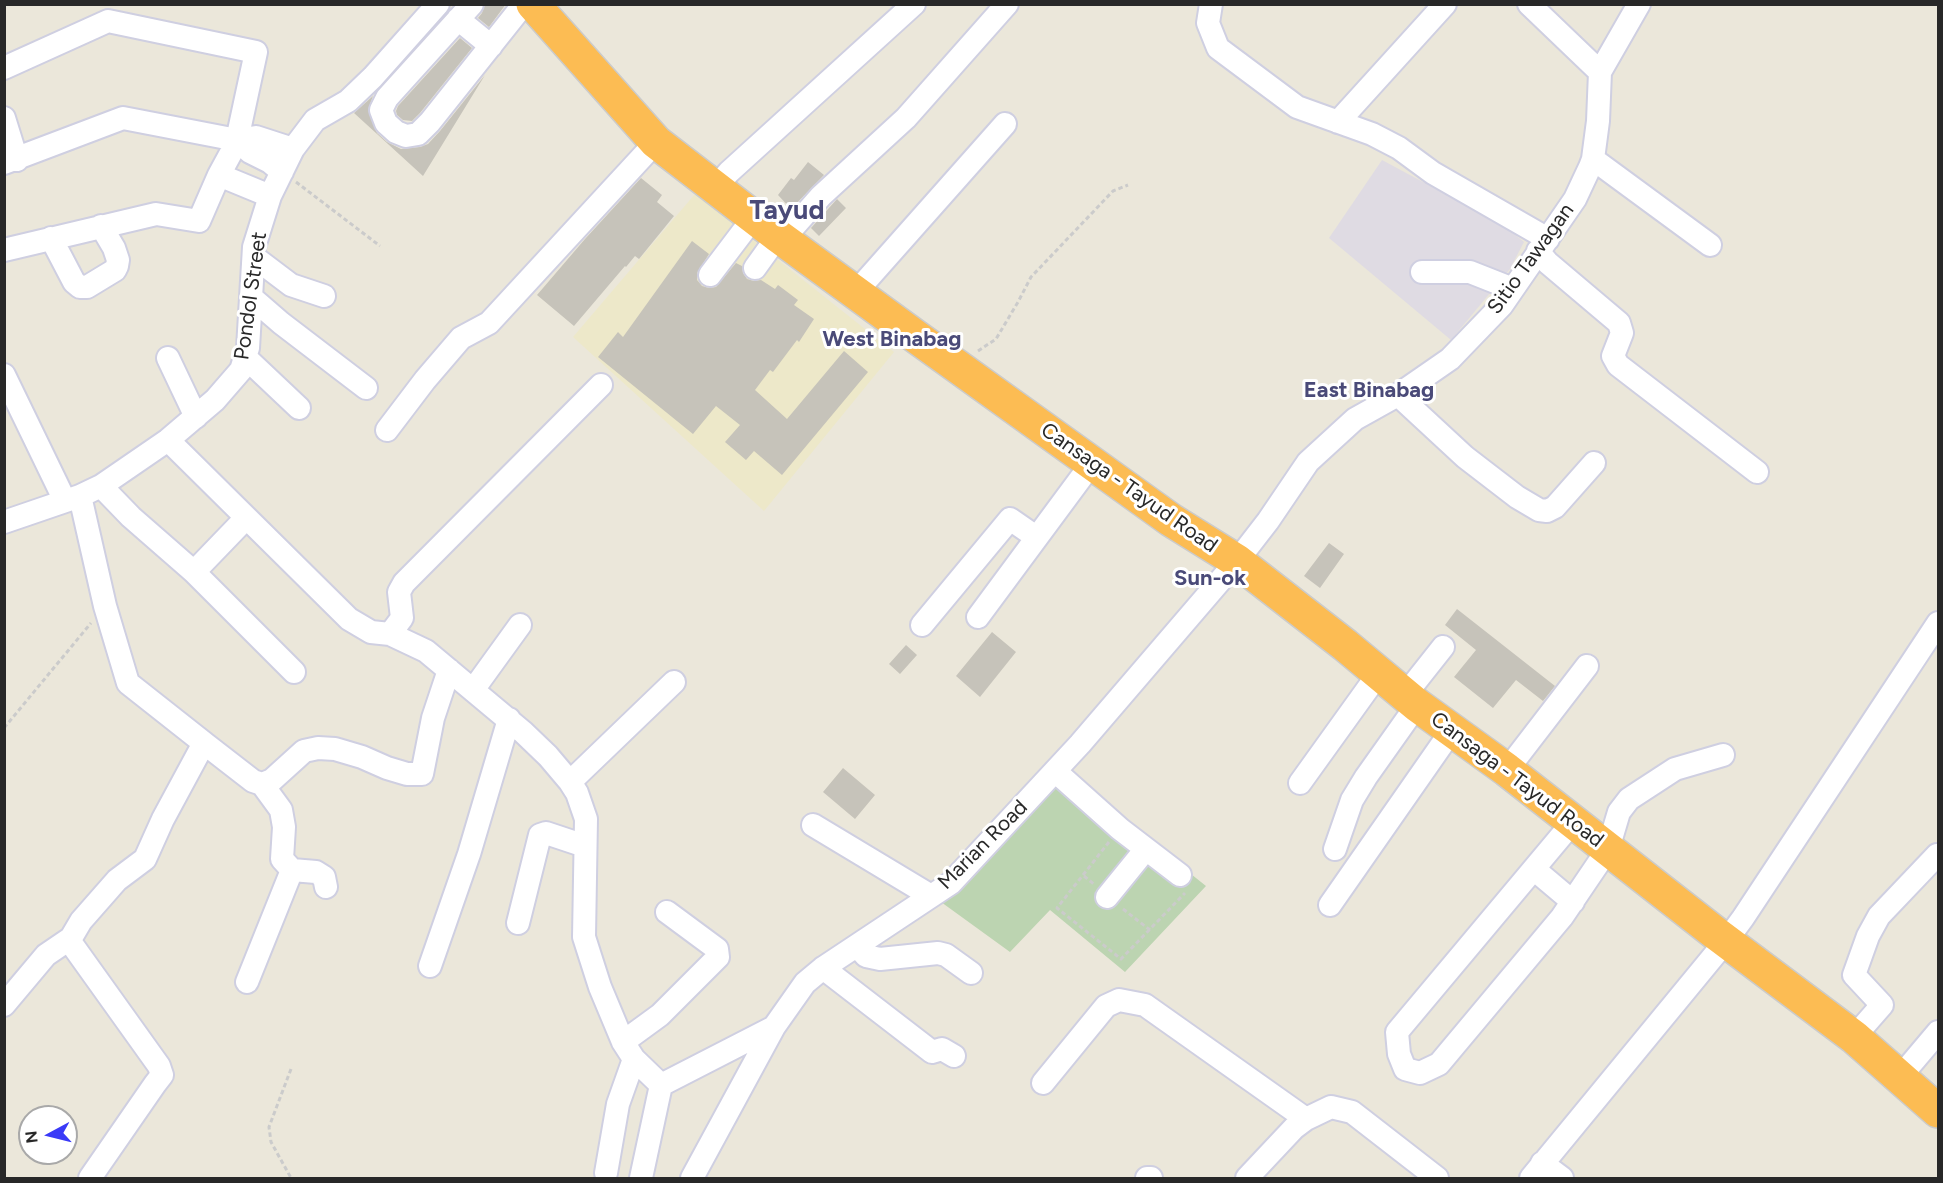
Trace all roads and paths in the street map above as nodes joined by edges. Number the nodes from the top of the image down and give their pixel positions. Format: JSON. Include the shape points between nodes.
{"nodes":[{"id":1,"x":438,"y":4,"type":"edge"},
{"id":2,"x":524,"y":4,"type":"edge"},
{"id":3,"x":533,"y":4,"type":"edge"},
{"id":4,"x":914,"y":4,"type":"edge"},
{"id":5,"x":1007,"y":4,"type":"edge"},
{"id":6,"x":1211,"y":4,"type":"edge"},
{"id":7,"x":1445,"y":4,"type":"edge"},
{"id":8,"x":1529,"y":4,"type":"edge"},
{"id":9,"x":1639,"y":4,"type":"edge"},
{"id":10,"x":465,"y":11,"type":"edge"},
{"id":11,"x":105,"y":13,"type":"edge"},
{"id":12,"x":491,"y":46,"type":"junction"},
{"id":13,"x":4,"y":68,"type":"edge"},
{"id":14,"x":1600,"y":72,"type":"junction"},
{"id":15,"x":4,"y":118,"type":"edge"},
{"id":16,"x":1338,"y":122,"type":"junction"},
{"id":17,"x":1005,"y":124,"type":"dead end"},
{"id":18,"x":237,"y":140,"type":"junction"},
{"id":19,"x":656,"y":141,"type":"junction"},
{"id":20,"x":293,"y":149,"type":"junction"},
{"id":21,"x":1593,"y":159,"type":"junction"},
{"id":22,"x":11,"y":161,"type":"edge"},
{"id":23,"x":282,"y":172,"type":"junction"},
{"id":24,"x":219,"y":175,"type":"junction"},
{"id":25,"x":1128,"y":185,"type":"dead end"},
{"id":26,"x":716,"y":187,"type":"junction"},
{"id":27,"x":270,"y":196,"type":"junction"},
{"id":28,"x":101,"y":226,"type":"junction"},
{"id":29,"x":771,"y":230,"type":"junction"},
{"id":30,"x":51,"y":238,"type":"junction"},
{"id":31,"x":1543,"y":245,"type":"junction"},
{"id":32,"x":1710,"y":245,"type":"dead end"},
{"id":33,"x":380,"y":246,"type":"dead end"},
{"id":34,"x":4,"y":250,"type":"edge"},
{"id":35,"x":254,"y":257,"type":"junction"},
{"id":36,"x":755,"y":268,"type":"dead end"},
{"id":37,"x":1422,"y":272,"type":"dead end"},
{"id":38,"x":710,"y":275,"type":"dead end"},
{"id":39,"x":1513,"y":289,"type":"junction"},
{"id":40,"x":856,"y":292,"type":"junction"},
{"id":41,"x":324,"y":296,"type":"dead end"},
{"id":42,"x":251,"y":297,"type":"junction"},
{"id":43,"x":245,"y":357,"type":"junction"},
{"id":44,"x":168,"y":358,"type":"dead end"},
{"id":45,"x":956,"y":365,"type":"junction"},
{"id":46,"x":4,"y":375,"type":"edge"},
{"id":47,"x":602,"y":385,"type":"dead end"},
{"id":48,"x":366,"y":388,"type":"dead end"},
{"id":49,"x":1398,"y":395,"type":"junction"},
{"id":50,"x":298,"y":408,"type":"dead end"},
{"id":51,"x":196,"y":417,"type":"junction"},
{"id":52,"x":387,"y":430,"type":"dead end"},
{"id":53,"x":168,"y":440,"type":"junction"},
{"id":54,"x":1092,"y":463,"type":"junction"},
{"id":55,"x":1594,"y":463,"type":"dead end"},
{"id":56,"x":1757,"y":472,"type":"dead end"},
{"id":57,"x":101,"y":486,"type":"junction"},
{"id":58,"x":73,"y":498,"type":"junction"},
{"id":59,"x":246,"y":518,"type":"junction"},
{"id":60,"x":4,"y":522,"type":"edge"},
{"id":61,"x":1036,"y":537,"type":"junction"},
{"id":62,"x":1237,"y":561,"type":"junction"},
{"id":63,"x":194,"y":572,"type":"junction"},
{"id":64,"x":105,"y":606,"type":"junction"},
{"id":65,"x":978,"y":617,"type":"dead end"},
{"id":66,"x":1938,"y":623,"type":"edge"},
{"id":67,"x":520,"y":625,"type":"dead end"},
{"id":68,"x":922,"y":625,"type":"dead end"},
{"id":69,"x":390,"y":634,"type":"junction"},
{"id":70,"x":1443,"y":647,"type":"dead end"},
{"id":71,"x":1587,"y":666,"type":"dead end"},
{"id":72,"x":449,"y":670,"type":"junction"},
{"id":73,"x":294,"y":672,"type":"dead end"},
{"id":74,"x":1379,"y":673,"type":"junction"},
{"id":75,"x":674,"y":682,"type":"dead end"},
{"id":76,"x":473,"y":690,"type":"junction"},
{"id":77,"x":1411,"y":700,"type":"junction"},
{"id":78,"x":509,"y":719,"type":"junction"},
{"id":79,"x":4,"y":728,"type":"edge"},
{"id":80,"x":1452,"y":730,"type":"junction"},
{"id":81,"x":204,"y":743,"type":"junction"},
{"id":82,"x":1723,"y":755,"type":"dead end"},
{"id":83,"x":1507,"y":770,"type":"junction"},
{"id":84,"x":1054,"y":771,"type":"junction"},
{"id":85,"x":570,"y":782,"type":"junction"},
{"id":86,"x":1300,"y":783,"type":"dead end"},
{"id":87,"x":262,"y":784,"type":"junction"},
{"id":88,"x":1574,"y":822,"type":"junction"},
{"id":89,"x":813,"y":825,"type":"dead end"},
{"id":90,"x":585,"y":846,"type":"junction"},
{"id":91,"x":1146,"y":849,"type":"junction"},
{"id":92,"x":1335,"y":849,"type":"dead end"},
{"id":93,"x":1608,"y":849,"type":"junction"},
{"id":94,"x":1937,"y":855,"type":"dead end"},
{"id":95,"x":292,"y":870,"type":"junction"},
{"id":96,"x":1535,"y":870,"type":"junction"},
{"id":97,"x":1180,"y":875,"type":"dead end"},
{"id":98,"x":326,"y":887,"type":"dead end"},
{"id":99,"x":931,"y":896,"type":"junction"},
{"id":100,"x":1107,"y":897,"type":"dead end"},
{"id":101,"x":1574,"y":902,"type":"junction"},
{"id":102,"x":1330,"y":905,"type":"dead end"},
{"id":103,"x":668,"y":912,"type":"dead end"},
{"id":104,"x":518,"y":923,"type":"dead end"},
{"id":105,"x":71,"y":938,"type":"junction"},
{"id":106,"x":1726,"y":941,"type":"junction"},
{"id":107,"x":857,"y":946,"type":"junction"},
{"id":108,"x":430,"y":966,"type":"dead end"},
{"id":109,"x":823,"y":968,"type":"junction"},
{"id":110,"x":971,"y":973,"type":"dead end"},
{"id":111,"x":247,"y":982,"type":"dead end"},
{"id":112,"x":4,"y":1005,"type":"edge"},
{"id":113,"x":774,"y":1027,"type":"junction"},
{"id":114,"x":1938,"y":1032,"type":"edge"},
{"id":115,"x":1854,"y":1037,"type":"junction"},
{"id":116,"x":629,"y":1051,"type":"junction"},
{"id":117,"x":943,"y":1054,"type":"dead end"},
{"id":118,"x":291,"y":1069,"type":"dead end"},
{"id":119,"x":1900,"y":1077,"type":"junction"},
{"id":120,"x":1043,"y":1083,"type":"dead end"},
{"id":121,"x":662,"y":1085,"type":"junction"},
{"id":122,"x":1938,"y":1111,"type":"edge"},
{"id":123,"x":1306,"y":1119,"type":"junction"},
{"id":124,"x":1536,"y":1171,"type":"edge"},
{"id":125,"x":606,"y":1173,"type":"dead end"},
{"id":126,"x":90,"y":1179,"type":"edge"},
{"id":127,"x":291,"y":1179,"type":"edge"},
{"id":128,"x":640,"y":1179,"type":"edge"},
{"id":129,"x":692,"y":1179,"type":"edge"},
{"id":130,"x":1246,"y":1179,"type":"edge"},
{"id":131,"x":1437,"y":1179,"type":"edge"},
{"id":132,"x":1562,"y":1179,"type":"edge"}],
"edges":[{"from":1,"to":20,"type":"street","name":"Pondol Street","via":[[373,77],[351,98],[315,120]]},
{"from":2,"to":12,"type":"street"},
{"from":3,"to":19,"type":"highway","name":"Cansaga - Tayud Road"},
{"from":4,"to":26,"type":"street"},
{"from":5,"to":29,"type":"street","via":[[906,118],[821,196]]},
{"from":6,"to":16,"type":"street","via":[[1208,23],[1218,48],[1297,107]]},
{"from":7,"to":16,"type":"street"},
{"from":8,"to":14,"type":"street"},
{"from":9,"to":14,"type":"street","name":"Sitio Tawagan"},
{"from":10,"to":12,"type":"street"},
{"from":10,"to":12,"type":"street","via":[[387,98],[381,110],[386,123],[406,136],[418,134]]},
{"from":11,"to":13,"type":"street"},
{"from":11,"to":18,"type":"street","via":[[256,52]]},
{"from":14,"to":21,"type":"street","name":"Sitio Tawagan"},
{"from":15,"to":22,"type":"street"},
{"from":16,"to":31,"type":"street","via":[[1399,148]]},
{"from":17,"to":40,"type":"street"},
{"from":18,"to":20,"type":"street","via":[[256,136]]},
{"from":18,"to":22,"type":"street","via":[[123,118]]},
{"from":18,"to":23,"type":"street"},
{"from":18,"to":24,"type":"street"},
{"from":19,"to":26,"type":"highway","name":"Cansaga - Tayud Road"},
{"from":19,"to":52,"type":"street","via":[[489,322],[461,338]]},
{"from":20,"to":23,"type":"street","name":"Pondol Street"},
{"from":21,"to":31,"type":"street","name":"Sitio Tawagan","via":[[1575,199]]},
{"from":21,"to":32,"type":"street"},
{"from":23,"to":27,"type":"street","name":"Pondol Street"},
{"from":23,"to":33,"type":"path"},
{"from":24,"to":27,"type":"street"},
{"from":24,"to":28,"type":"street","via":[[200,221],[156,214]]},
{"from":25,"to":45,"type":"path","via":[[1113,191],[1031,277],[996,339]]},
{"from":26,"to":29,"type":"highway","name":"Cansaga - Tayud Road"},
{"from":27,"to":35,"type":"street","name":"Pondol Street"},
{"from":28,"to":30,"type":"street"},
{"from":28,"to":30,"type":"street","via":[[114,248],[117,266],[87,287],[74,282]]},
{"from":29,"to":36,"type":"street"},
{"from":29,"to":38,"type":"street"},
{"from":29,"to":40,"type":"highway","name":"Cansaga - Tayud Road"},
{"from":30,"to":34,"type":"street"},
{"from":31,"to":39,"type":"street","name":"Sitio Tawagan"},
{"from":31,"to":56,"type":"street","via":[[1548,263],[1618,323],[1622,333],[1613,356],[1618,365]]},
{"from":35,"to":41,"type":"street","via":[[291,285]]},
{"from":35,"to":42,"type":"street","name":"Pondol Street"},
{"from":37,"to":39,"type":"street","via":[[1470,272]]},
{"from":39,"to":49,"type":"street","name":"Sitio Tawagan","via":[[1450,359]]},
{"from":40,"to":45,"type":"highway","name":"Cansaga - Tayud Road"},
{"from":42,"to":43,"type":"street","name":"Pondol Street"},
{"from":42,"to":48,"type":"street"},
{"from":43,"to":50,"type":"street"},
{"from":43,"to":51,"type":"street","name":"Pondol Street","via":[[241,370]]},
{"from":44,"to":51,"type":"street"},
{"from":45,"to":54,"type":"highway","name":"Cansaga - Tayud Road"},
{"from":46,"to":58,"type":"street"},
{"from":47,"to":69,"type":"street","via":[[404,583],[399,592],[402,618]]},
{"from":49,"to":55,"type":"street","via":[[1466,457],[1539,510],[1555,507]]},
{"from":49,"to":62,"type":"street","name":"Sitio Tawagan","via":[[1355,419],[1308,462]]},
{"from":51,"to":53,"type":"street","name":"Pondol Street"},
{"from":53,"to":57,"type":"street","name":"Pondol Street"},
{"from":53,"to":59,"type":"street"},
{"from":54,"to":61,"type":"street"},
{"from":54,"to":62,"type":"highway","name":"Cansaga - Tayud Road"},
{"from":57,"to":58,"type":"street","name":"Pondol Street"},
{"from":57,"to":63,"type":"street","via":[[130,517]]},
{"from":58,"to":60,"type":"street","name":"Pondol Street"},
{"from":58,"to":64,"type":"street"},
{"from":59,"to":63,"type":"street"},
{"from":59,"to":69,"type":"street","via":[[349,619],[371,632]]},
{"from":61,"to":65,"type":"street"},
{"from":61,"to":68,"type":"street","via":[[1010,519]]},
{"from":62,"to":74,"type":"highway","name":"Cansaga - Tayud Road"},
{"from":62,"to":84,"type":"street","name":"Marian Road"},
{"from":63,"to":73,"type":"street"},
{"from":64,"to":79,"type":"path"},
{"from":64,"to":81,"type":"street","via":[[128,684]]},
{"from":66,"to":106,"type":"street"},
{"from":67,"to":76,"type":"street"},
{"from":69,"to":72,"type":"street","via":[[426,651]]},
{"from":70,"to":77,"type":"street"},
{"from":71,"to":83,"type":"street"},
{"from":72,"to":76,"type":"street"},
{"from":72,"to":87,"type":"street","via":[[433,718],[422,774],[407,774],[335,749],[318,748],[304,751],[272,780]]},
{"from":74,"to":77,"type":"highway","name":"Cansaga - Tayud Road"},
{"from":74,"to":86,"type":"street"},
{"from":75,"to":85,"type":"street"},
{"from":76,"to":78,"type":"street"},
{"from":77,"to":80,"type":"highway","name":"Cansaga - Tayud Road"},
{"from":77,"to":92,"type":"street","via":[[1352,800]]},
{"from":78,"to":85,"type":"street"},
{"from":78,"to":108,"type":"street","via":[[469,854]]},
{"from":80,"to":83,"type":"highway","name":"Cansaga - Tayud Road"},
{"from":80,"to":102,"type":"street"},
{"from":81,"to":87,"type":"street"},
{"from":81,"to":105,"type":"street","via":[[145,859],[117,880]]},
{"from":82,"to":93,"type":"street","via":[[1675,769],[1629,799],[1619,812]]},
{"from":83,"to":88,"type":"highway","name":"Cansaga - Tayud Road"},
{"from":84,"to":91,"type":"street"},
{"from":84,"to":99,"type":"street","name":"Marian Road","via":[[951,883]]},
{"from":85,"to":90,"type":"street","via":[[586,819]]},
{"from":87,"to":95,"type":"street","via":[[281,810],[285,827],[282,860]]},
{"from":88,"to":93,"type":"highway","name":"Cansaga - Tayud Road"},
{"from":88,"to":96,"type":"street"},
{"from":89,"to":99,"type":"street"},
{"from":90,"to":104,"type":"street","via":[[546,833],[540,835]]},
{"from":90,"to":116,"type":"street","via":[[584,937],[600,987]]},
{"from":91,"to":97,"type":"street"},
{"from":91,"to":100,"type":"street"},
{"from":93,"to":101,"type":"street"},
{"from":93,"to":106,"type":"highway","name":"Cansaga - Tayud Road"},
{"from":94,"to":115,"type":"street","via":[[1879,916],[1868,936],[1854,975],[1882,1005]]},
{"from":95,"to":98,"type":"street","via":[[316,872],[324,877]]},
{"from":95,"to":111,"type":"street"},
{"from":96,"to":101,"type":"street"},
{"from":96,"to":101,"type":"street","via":[[1397,1032],[1399,1054],[1406,1069],[1420,1073],[1439,1064]]},
{"from":99,"to":107,"type":"street","name":"Marian Road"},
{"from":103,"to":116,"type":"street","via":[[717,949],[718,957]]},
{"from":105,"to":112,"type":"street","via":[[46,955]]},
{"from":105,"to":126,"type":"street","via":[[162,1075]]},
{"from":106,"to":115,"type":"highway","name":"Cansaga - Tayud Road"},
{"from":106,"to":124,"type":"street"},
{"from":107,"to":109,"type":"street","name":"Marian Road"},
{"from":107,"to":110,"type":"street","via":[[866,956],[880,959],[939,953]]},
{"from":109,"to":113,"type":"street","name":"Marian Road","via":[[805,983]]},
{"from":109,"to":117,"type":"street"},
{"from":113,"to":121,"type":"street"},
{"from":113,"to":129,"type":"street","name":"Marian Road"},
{"from":114,"to":119,"type":"street"},
{"from":115,"to":119,"type":"highway","name":"Cansaga - Tayud Road"},
{"from":116,"to":121,"type":"street"},
{"from":116,"to":125,"type":"street"},
{"from":118,"to":127,"type":"path","via":[[269,1127],[271,1142]]},
{"from":119,"to":122,"type":"highway","name":"Cansaga - Tayud Road"},
{"from":120,"to":123,"type":"street","via":[[1106,1006],[1119,1000],[1145,1005]]},
{"from":121,"to":128,"type":"street"},
{"from":123,"to":130,"type":"street"},
{"from":123,"to":131,"type":"street","via":[[1331,1107],[1352,1112]]},
{"from":124,"to":132,"type":"street"}]}
